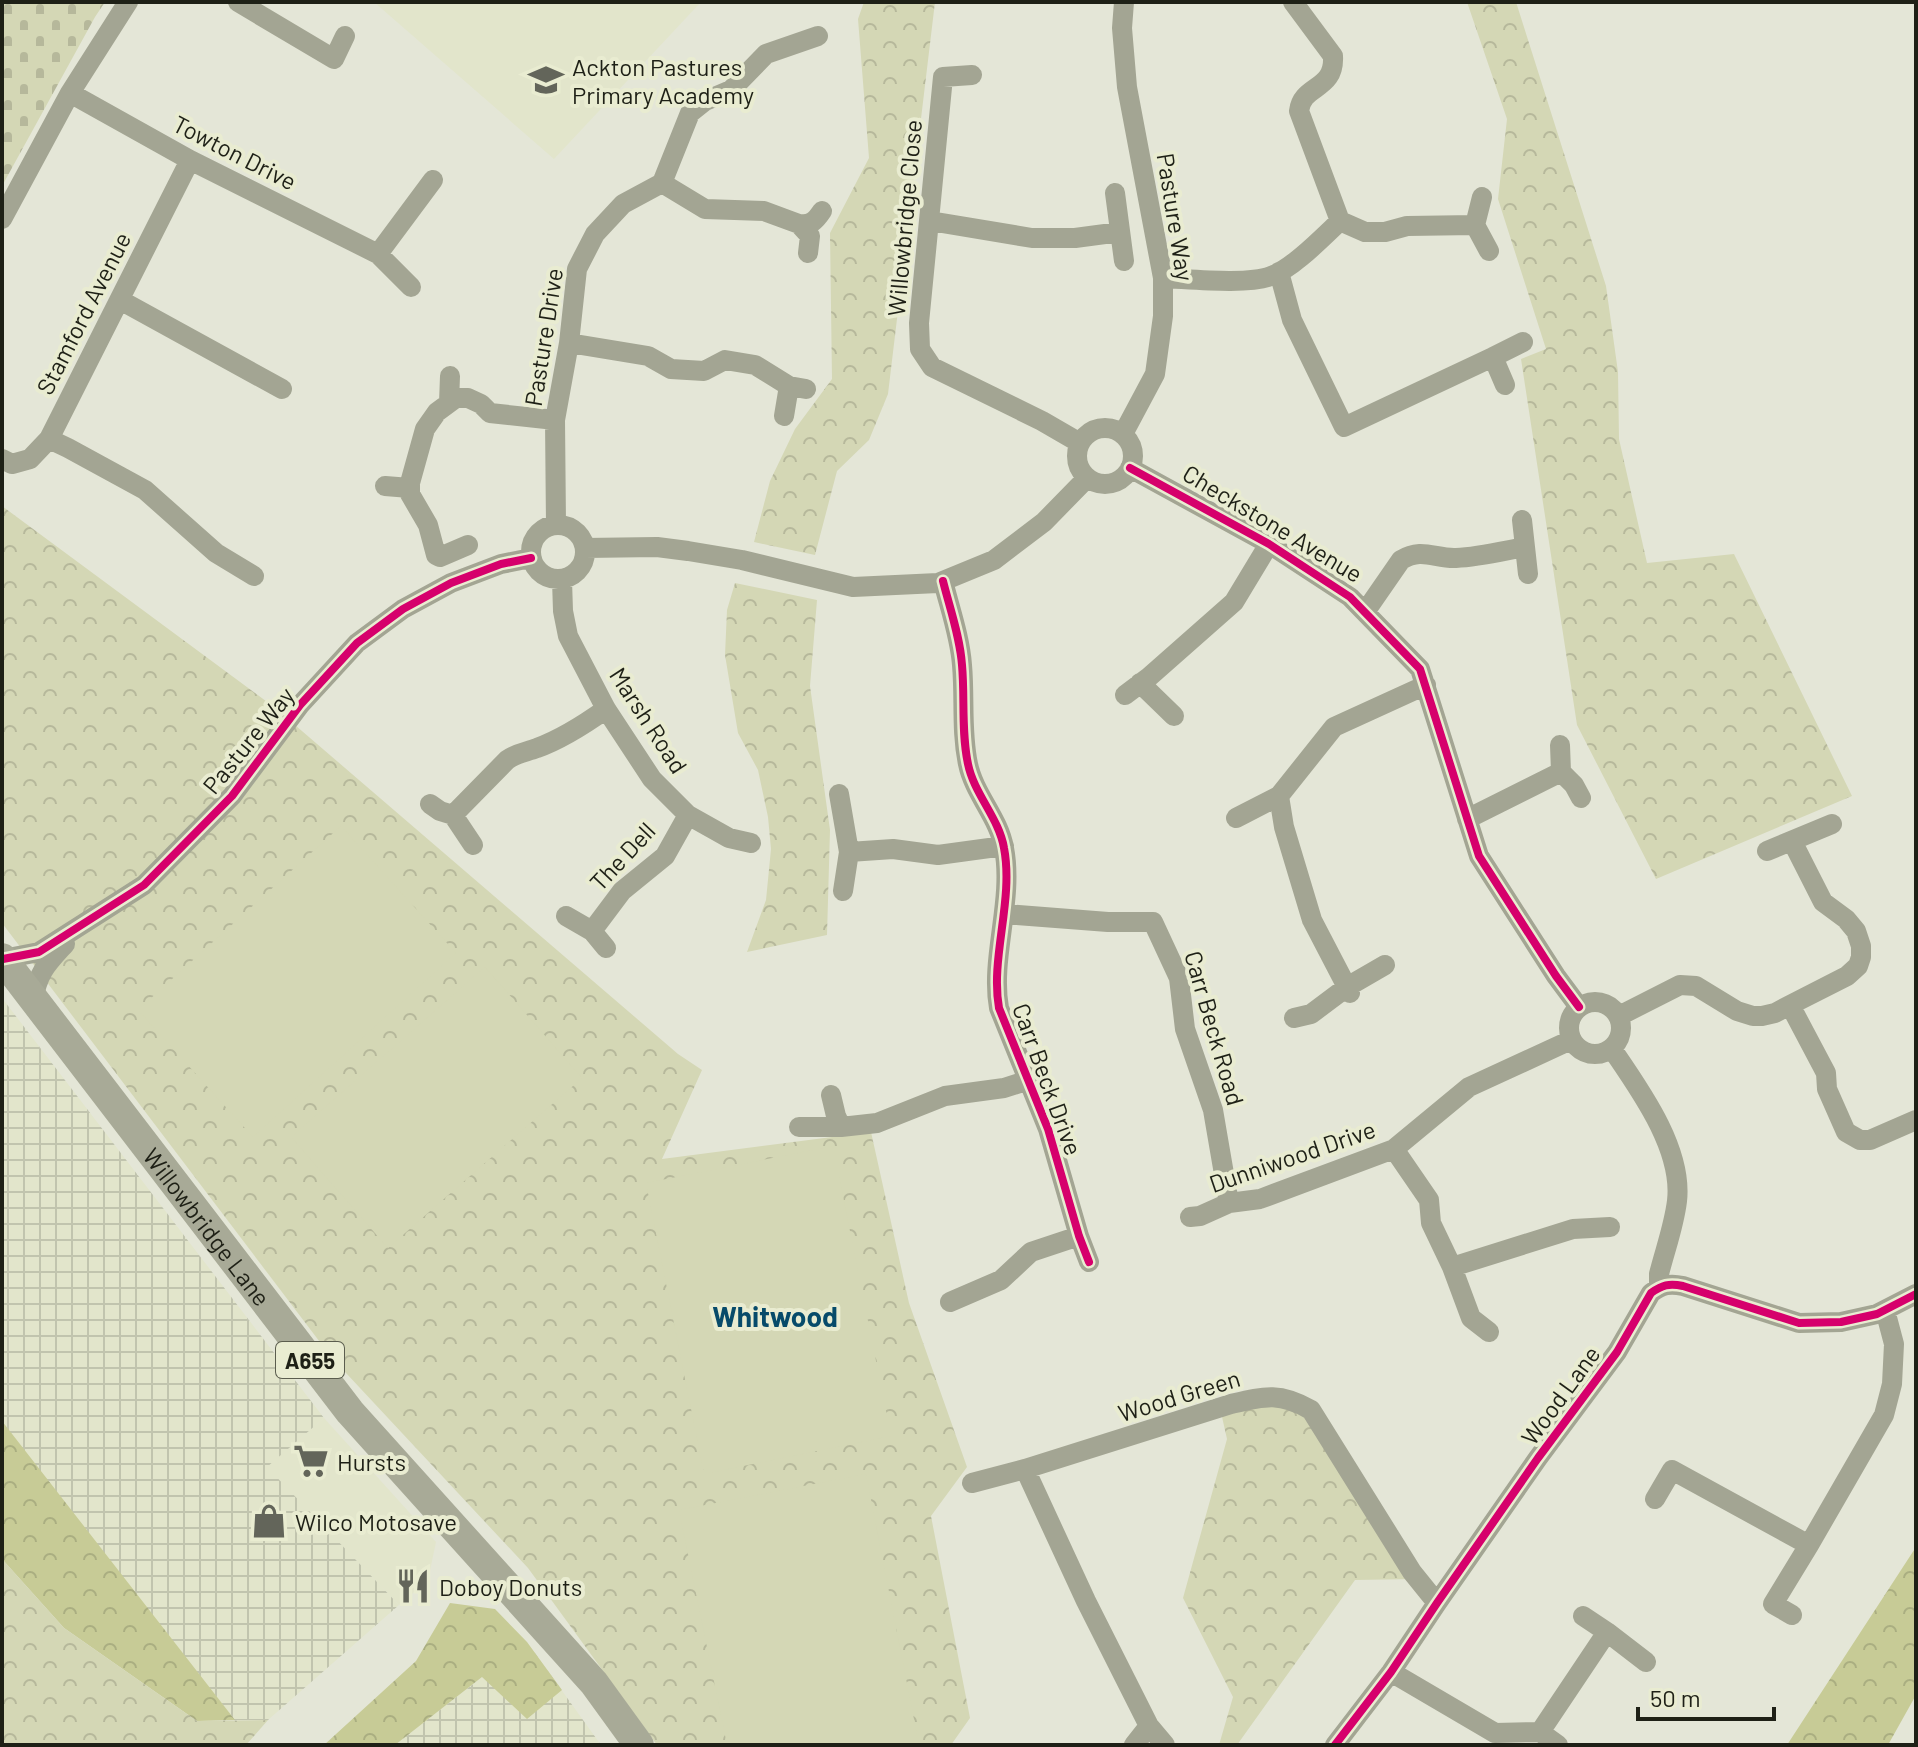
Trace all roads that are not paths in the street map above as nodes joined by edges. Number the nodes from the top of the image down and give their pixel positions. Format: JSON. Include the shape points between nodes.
{"nodes":[{"id":1,"x":128,"y":2,"type":"edge"},
{"id":2,"x":238,"y":2,"type":"edge"},
{"id":3,"x":1124,"y":2,"type":"edge"},
{"id":4,"x":1293,"y":2,"type":"edge"},
{"id":5,"x":345,"y":36,"type":"dead end"},
{"id":6,"x":818,"y":36,"type":"dead end"},
{"id":7,"x":972,"y":75,"type":"dead end"},
{"id":8,"x":70,"y":93,"type":"junction"},
{"id":9,"x":190,"y":160,"type":"junction"},
{"id":10,"x":436,"y":178,"type":"dead end"},
{"id":11,"x":662,"y":183,"type":"junction"},
{"id":12,"x":1115,"y":193,"type":"dead end"},
{"id":13,"x":1482,"y":197,"type":"dead end"},
{"id":14,"x":822,"y":211,"type":"dead end"},
{"id":15,"x":2,"y":219,"type":"edge"},
{"id":16,"x":930,"y":221,"type":"junction"},
{"id":17,"x":1340,"y":221,"type":"junction"},
{"id":18,"x":799,"y":224,"type":"junction"},
{"id":19,"x":1475,"y":225,"type":"junction"},
{"id":20,"x":1120,"y":232,"type":"junction"},
{"id":21,"x":1489,"y":251,"type":"dead end"},
{"id":22,"x":808,"y":253,"type":"dead end"},
{"id":23,"x":378,"y":254,"type":"junction"},
{"id":24,"x":1124,"y":261,"type":"dead end"},
{"id":25,"x":1279,"y":272,"type":"junction"},
{"id":26,"x":1163,"y":278,"type":"junction"},
{"id":27,"x":411,"y":287,"type":"dead end"},
{"id":28,"x":120,"y":300,"type":"junction"},
{"id":29,"x":1523,"y":342,"type":"dead end"},
{"id":30,"x":569,"y":343,"type":"junction"},
{"id":31,"x":1493,"y":357,"type":"junction"},
{"id":32,"x":450,"y":376,"type":"dead end"},
{"id":33,"x":1505,"y":385,"type":"dead end"},
{"id":34,"x":284,"y":391,"type":"dead end"},
{"id":35,"x":449,"y":403,"type":"junction"},
{"id":36,"x":784,"y":416,"type":"dead end"},
{"id":37,"x":555,"y":420,"type":"junction"},
{"id":38,"x":1123,"y":434,"type":"junction"},
{"id":39,"x":49,"y":439,"type":"junction"},
{"id":40,"x":1080,"y":443,"type":"junction"},
{"id":41,"x":2,"y":459,"type":"edge"},
{"id":42,"x":1130,"y":468,"type":"junction"},
{"id":43,"x":1087,"y":478,"type":"junction"},
{"id":44,"x":385,"y":486,"type":"dead end"},
{"id":45,"x":410,"y":488,"type":"junction"},
{"id":46,"x":1522,"y":520,"type":"dead end"},
{"id":47,"x":556,"y":525,"type":"junction"},
{"id":48,"x":1269,"y":544,"type":"junction"},
{"id":49,"x":468,"y":545,"type":"dead end"},
{"id":50,"x":1525,"y":547,"type":"junction"},
{"id":51,"x":585,"y":548,"type":"junction"},
{"id":52,"x":531,"y":558,"type":"junction"},
{"id":53,"x":1528,"y":574,"type":"dead end"},
{"id":54,"x":257,"y":577,"type":"dead end"},
{"id":55,"x":562,"y":580,"type":"junction"},
{"id":56,"x":943,"y":581,"type":"junction"},
{"id":57,"x":1365,"y":612,"type":"junction"},
{"id":58,"x":1426,"y":685,"type":"junction"},
{"id":59,"x":606,"y":709,"type":"junction"},
{"id":60,"x":1174,"y":716,"type":"dead end"},
{"id":61,"x":1560,"y":745,"type":"dead end"},
{"id":62,"x":1561,"y":772,"type":"junction"},
{"id":63,"x":839,"y":794,"type":"dead end"},
{"id":64,"x":1279,"y":796,"type":"junction"},
{"id":65,"x":1581,"y":798,"type":"dead end"},
{"id":66,"x":430,"y":804,"type":"dead end"},
{"id":67,"x":453,"y":815,"type":"junction"},
{"id":68,"x":688,"y":815,"type":"junction"},
{"id":69,"x":1236,"y":818,"type":"dead end"},
{"id":70,"x":1467,"y":819,"type":"junction"},
{"id":71,"x":1832,"y":824,"type":"dead end"},
{"id":72,"x":1792,"y":841,"type":"junction"},
{"id":73,"x":751,"y":843,"type":"dead end"},
{"id":74,"x":473,"y":845,"type":"dead end"},
{"id":75,"x":1004,"y":846,"type":"junction"},
{"id":76,"x":1767,"y":851,"type":"dead end"},
{"id":77,"x":849,"y":852,"type":"junction"},
{"id":78,"x":843,"y":891,"type":"dead end"},
{"id":79,"x":1005,"y":914,"type":"junction"},
{"id":80,"x":566,"y":916,"type":"dead end"},
{"id":81,"x":88,"y":922,"type":"junction"},
{"id":82,"x":592,"y":931,"type":"junction"},
{"id":83,"x":606,"y":948,"type":"dead end"},
{"id":84,"x":2,"y":958,"type":"edge"},
{"id":85,"x":1385,"y":965,"type":"dead end"},
{"id":86,"x":1349,"y":990,"type":"junction"},
{"id":87,"x":33,"y":999,"type":"junction"},
{"id":88,"x":1790,"y":1005,"type":"junction"},
{"id":89,"x":1579,"y":1007,"type":"junction"},
{"id":90,"x":1619,"y":1016,"type":"junction"},
{"id":91,"x":1294,"y":1018,"type":"dead end"},
{"id":92,"x":1571,"y":1040,"type":"junction"},
{"id":93,"x":1612,"y":1049,"type":"junction"},
{"id":94,"x":1029,"y":1080,"type":"junction"},
{"id":95,"x":831,"y":1095,"type":"dead end"},
{"id":96,"x":1916,"y":1120,"type":"edge"},
{"id":97,"x":799,"y":1127,"type":"dead end"},
{"id":98,"x":841,"y":1127,"type":"junction"},
{"id":99,"x":1394,"y":1149,"type":"junction"},
{"id":100,"x":1229,"y":1203,"type":"junction"},
{"id":101,"x":1190,"y":1217,"type":"dead end"},
{"id":102,"x":1610,"y":1227,"type":"dead end"},
{"id":103,"x":1079,"y":1236,"type":"junction"},
{"id":104,"x":1089,"y":1262,"type":"dead end"},
{"id":105,"x":1452,"y":1267,"type":"junction"},
{"id":106,"x":1659,"y":1287,"type":"junction"},
{"id":107,"x":1916,"y":1294,"type":"edge"},
{"id":108,"x":950,"y":1302,"type":"dead end"},
{"id":109,"x":1885,"y":1310,"type":"junction"},
{"id":110,"x":1489,"y":1332,"type":"dead end"},
{"id":111,"x":1025,"y":1469,"type":"junction"},
{"id":112,"x":972,"y":1483,"type":"dead end"},
{"id":113,"x":1655,"y":1499,"type":"dead end"},
{"id":114,"x":1809,"y":1545,"type":"junction"},
{"id":115,"x":1437,"y":1603,"type":"junction"},
{"id":116,"x":1792,"y":1615,"type":"dead end"},
{"id":117,"x":1583,"y":1616,"type":"dead end"},
{"id":118,"x":1607,"y":1632,"type":"junction"},
{"id":119,"x":1646,"y":1662,"type":"dead end"},
{"id":120,"x":1391,"y":1672,"type":"junction"},
{"id":121,"x":1149,"y":1726,"type":"junction"},
{"id":122,"x":1540,"y":1732,"type":"junction"},
{"id":123,"x":1495,"y":1739,"type":"edge"},
{"id":124,"x":639,"y":1745,"type":"edge"},
{"id":125,"x":1134,"y":1745,"type":"edge"},
{"id":126,"x":1165,"y":1745,"type":"edge"},
{"id":127,"x":1335,"y":1745,"type":"edge"},
{"id":128,"x":1558,"y":1745,"type":"edge"}],
"edges":[{"from":1,"to":8,"type":"street"},
{"from":2,"to":5,"type":"street","via":[[334,59]]},
{"from":3,"to":26,"type":"street","name":"Pasture Way","via":[[1127,87]]},
{"from":4,"to":17,"type":"street","via":[[1333,56],[1327,80],[1307,94],[1299,111]]},
{"from":6,"to":11,"type":"street","via":[[766,54],[731,90],[690,113]]},
{"from":7,"to":16,"type":"street","name":"Willowbridge Close","via":[[943,77]]},
{"from":8,"to":9,"type":"street","name":"Towton Drive"},
{"from":8,"to":15,"type":"street"},
{"from":9,"to":23,"type":"street","name":"Towton Drive"},
{"from":9,"to":28,"type":"street","name":"Stamford Avenue"},
{"from":10,"to":23,"type":"street"},
{"from":11,"to":18,"type":"street","via":[[705,209],[764,211]]},
{"from":11,"to":30,"type":"street","name":"Pasture Drive","via":[[623,204],[595,234],[577,269]]},
{"from":12,"to":20,"type":"street"},
{"from":13,"to":19,"type":"street"},
{"from":14,"to":18,"type":"street","via":[[810,224]]},
{"from":16,"to":20,"type":"street","via":[[1032,238]]},
{"from":16,"to":40,"type":"street","name":"Willowbridge Close","via":[[919,323],[920,349],[932,367]]},
{"from":17,"to":19,"type":"street","via":[[1365,232]]},
{"from":17,"to":25,"type":"street"},
{"from":18,"to":22,"type":"street","via":[[810,236]]},
{"from":19,"to":21,"type":"street"},
{"from":20,"to":24,"type":"street"},
{"from":23,"to":27,"type":"street","name":"Towton Drive"},
{"from":25,"to":26,"type":"street","via":[[1247,280]]},
{"from":25,"to":31,"type":"street","via":[[1335,431]]},
{"from":26,"to":38,"type":"street","name":"Pasture Way","via":[[1155,374]]},
{"from":28,"to":34,"type":"street"},
{"from":28,"to":39,"type":"street","name":"Stamford Avenue"},
{"from":29,"to":31,"type":"street"},
{"from":30,"to":36,"type":"street","via":[[648,356],[671,369],[704,371],[725,360],[755,365],[798,387]]},
{"from":30,"to":37,"type":"street","name":"Pasture Drive"},
{"from":31,"to":33,"type":"street"},
{"from":32,"to":35,"type":"street"},
{"from":35,"to":37,"type":"street","via":[[468,398],[490,413]]},
{"from":35,"to":45,"type":"street","via":[[425,429]]},
{"from":37,"to":47,"type":"street","name":"Pasture Drive"},
{"from":38,"to":40,"type":"street","via":[[1100,428]]},
{"from":38,"to":42,"type":"street","via":[[1133,450]]},
{"from":39,"to":41,"type":"street","name":"Stamford Avenue","via":[[30,459],[12,464]]},
{"from":39,"to":54,"type":"street","via":[[145,490],[216,553]]},
{"from":40,"to":43,"type":"street","via":[[1077,458]]},
{"from":42,"to":43,"type":"street","via":[[1111,483]]},
{"from":42,"to":48,"type":"street","name":"Checkstone Avenue"},
{"from":43,"to":56,"type":"street","via":[[1044,522],[994,560]]},
{"from":44,"to":45,"type":"street"},
{"from":45,"to":49,"type":"street","via":[[436,555]]},
{"from":46,"to":50,"type":"street"},
{"from":47,"to":51,"type":"street","via":[[575,531]]},
{"from":47,"to":52,"type":"street","via":[[537,535]]},
{"from":48,"to":57,"type":"street","name":"Checkstone Avenue"},
{"from":48,"to":60,"type":"street","via":[[1234,602],[1132,689]]},
{"from":50,"to":53,"type":"street"},
{"from":50,"to":57,"type":"street","via":[[1453,558],[1408,556]]},
{"from":51,"to":55,"type":"street","via":[[581,567]]},
{"from":51,"to":56,"type":"street","via":[[688,551],[853,587]]},
{"from":52,"to":55,"type":"street","via":[[541,574]]},
{"from":52,"to":81,"type":"street","name":"Pasture Way","via":[[451,583],[357,643],[300,705],[232,796],[144,885]]},
{"from":55,"to":59,"type":"street","name":"Marsh Road","via":[[568,636]]},
{"from":56,"to":75,"type":"street","name":"Carr Beck Drive","via":[[962,663],[969,768]]},
{"from":57,"to":58,"type":"street","name":"Checkstone Avenue","via":[[1420,669]]},
{"from":58,"to":64,"type":"street","via":[[1334,727]]},
{"from":58,"to":70,"type":"street","name":"Checkstone Avenue"},
{"from":59,"to":67,"type":"street","via":[[580,728],[514,755]]},
{"from":59,"to":68,"type":"street","name":"Marsh Road","via":[[652,779]]},
{"from":61,"to":62,"type":"street"},
{"from":62,"to":65,"type":"street"},
{"from":62,"to":70,"type":"street"},
{"from":63,"to":77,"type":"street"},
{"from":64,"to":69,"type":"street"},
{"from":64,"to":86,"type":"street","via":[[1312,920]]},
{"from":66,"to":67,"type":"street"},
{"from":67,"to":74,"type":"street"},
{"from":68,"to":73,"type":"street","name":"Marsh Road","via":[[729,838]]},
{"from":68,"to":82,"type":"street","name":"The Dell","via":[[665,856],[622,891]]},
{"from":70,"to":89,"type":"street","name":"Checkstone Avenue","via":[[1479,856]]},
{"from":71,"to":72,"type":"street"},
{"from":72,"to":76,"type":"street"},
{"from":72,"to":88,"type":"street","via":[[1823,902],[1856,931],[1861,957],[1847,976]]},
{"from":75,"to":77,"type":"street","via":[[938,855],[893,849]]},
{"from":75,"to":79,"type":"street","name":"Carr Beck Drive"},
{"from":77,"to":78,"type":"street"},
{"from":79,"to":94,"type":"street","name":"Carr Beck Drive","via":[[997,995]]},
{"from":79,"to":100,"type":"street","name":"Carr Beck Road","via":[[1153,922],[1179,978],[1185,1029],[1213,1110]]},
{"from":80,"to":82,"type":"street","name":"The Dell"},
{"from":81,"to":84,"type":"street","name":"Pasture Way","via":[[39,952]]},
{"from":81,"to":87,"type":"street","name":"Pasture Way","via":[[43,968]]},
{"from":82,"to":83,"type":"street","name":"The Dell"},
{"from":84,"to":87,"type":"main road","name":"Willowbridge Lane","number":"A655"},
{"from":85,"to":86,"type":"street"},
{"from":86,"to":91,"type":"street","via":[[1311,1014]]},
{"from":87,"to":124,"type":"main road","name":"Willowbridge Lane","number":"A655","via":[[350,1412],[594,1683]]},
{"from":88,"to":90,"type":"street","via":[[1753,1016],[1696,986],[1680,985]]},
{"from":88,"to":96,"type":"street","via":[[1826,1073],[1827,1089],[1846,1132],[1870,1140]]},
{"from":89,"to":90,"type":"street","via":[[1606,1004]]},
{"from":89,"to":92,"type":"street","via":[[1569,1022]]},
{"from":90,"to":93,"type":"street","via":[[1621,1034]]},
{"from":92,"to":93,"type":"street","via":[[1589,1054]]},
{"from":92,"to":99,"type":"street","name":"Dunniwood Drive","via":[[1469,1087]]},
{"from":93,"to":106,"type":"street","name":"Wood Lane","via":[[1671,1148],[1677,1198]]},
{"from":94,"to":98,"type":"street","via":[[945,1096],[877,1123]]},
{"from":94,"to":103,"type":"street","name":"Carr Beck Drive"},
{"from":95,"to":98,"type":"street"},
{"from":97,"to":98,"type":"street"},
{"from":99,"to":100,"type":"street","name":"Dunniwood Drive","via":[[1260,1199]]},
{"from":99,"to":105,"type":"street","via":[[1429,1200],[1431,1223]]},
{"from":100,"to":101,"type":"street","name":"Dunniwood Drive"},
{"from":102,"to":105,"type":"street","via":[[1573,1229]]},
{"from":103,"to":104,"type":"street","name":"Carr Beck Drive"},
{"from":103,"to":108,"type":"street","via":[[1031,1252],[1001,1280]]},
{"from":105,"to":110,"type":"street","via":[[1471,1318]]},
{"from":106,"to":109,"type":"street","via":[[1683,1286],[1799,1323],[1841,1322]]},
{"from":106,"to":115,"type":"street","name":"Wood Lane"},
{"from":107,"to":109,"type":"street"},
{"from":109,"to":114,"type":"street","via":[[1894,1356],[1884,1415]]},
{"from":111,"to":112,"type":"street","name":"Wood Green"},
{"from":111,"to":115,"type":"street","name":"Wood Green","via":[[1231,1404],[1283,1397],[1311,1410]]},
{"from":111,"to":121,"type":"street"},
{"from":113,"to":114,"type":"street","via":[[1672,1470]]},
{"from":114,"to":116,"type":"street","via":[[1773,1604]]},
{"from":115,"to":120,"type":"street","name":"Wood Lane"},
{"from":117,"to":118,"type":"street"},
{"from":118,"to":119,"type":"street"},
{"from":118,"to":122,"type":"street"},
{"from":120,"to":123,"type":"street"},
{"from":120,"to":127,"type":"street","name":"Wood Lane"},
{"from":121,"to":125,"type":"street"},
{"from":121,"to":126,"type":"street"},
{"from":122,"to":123,"type":"street"},
{"from":122,"to":128,"type":"street"}]}
